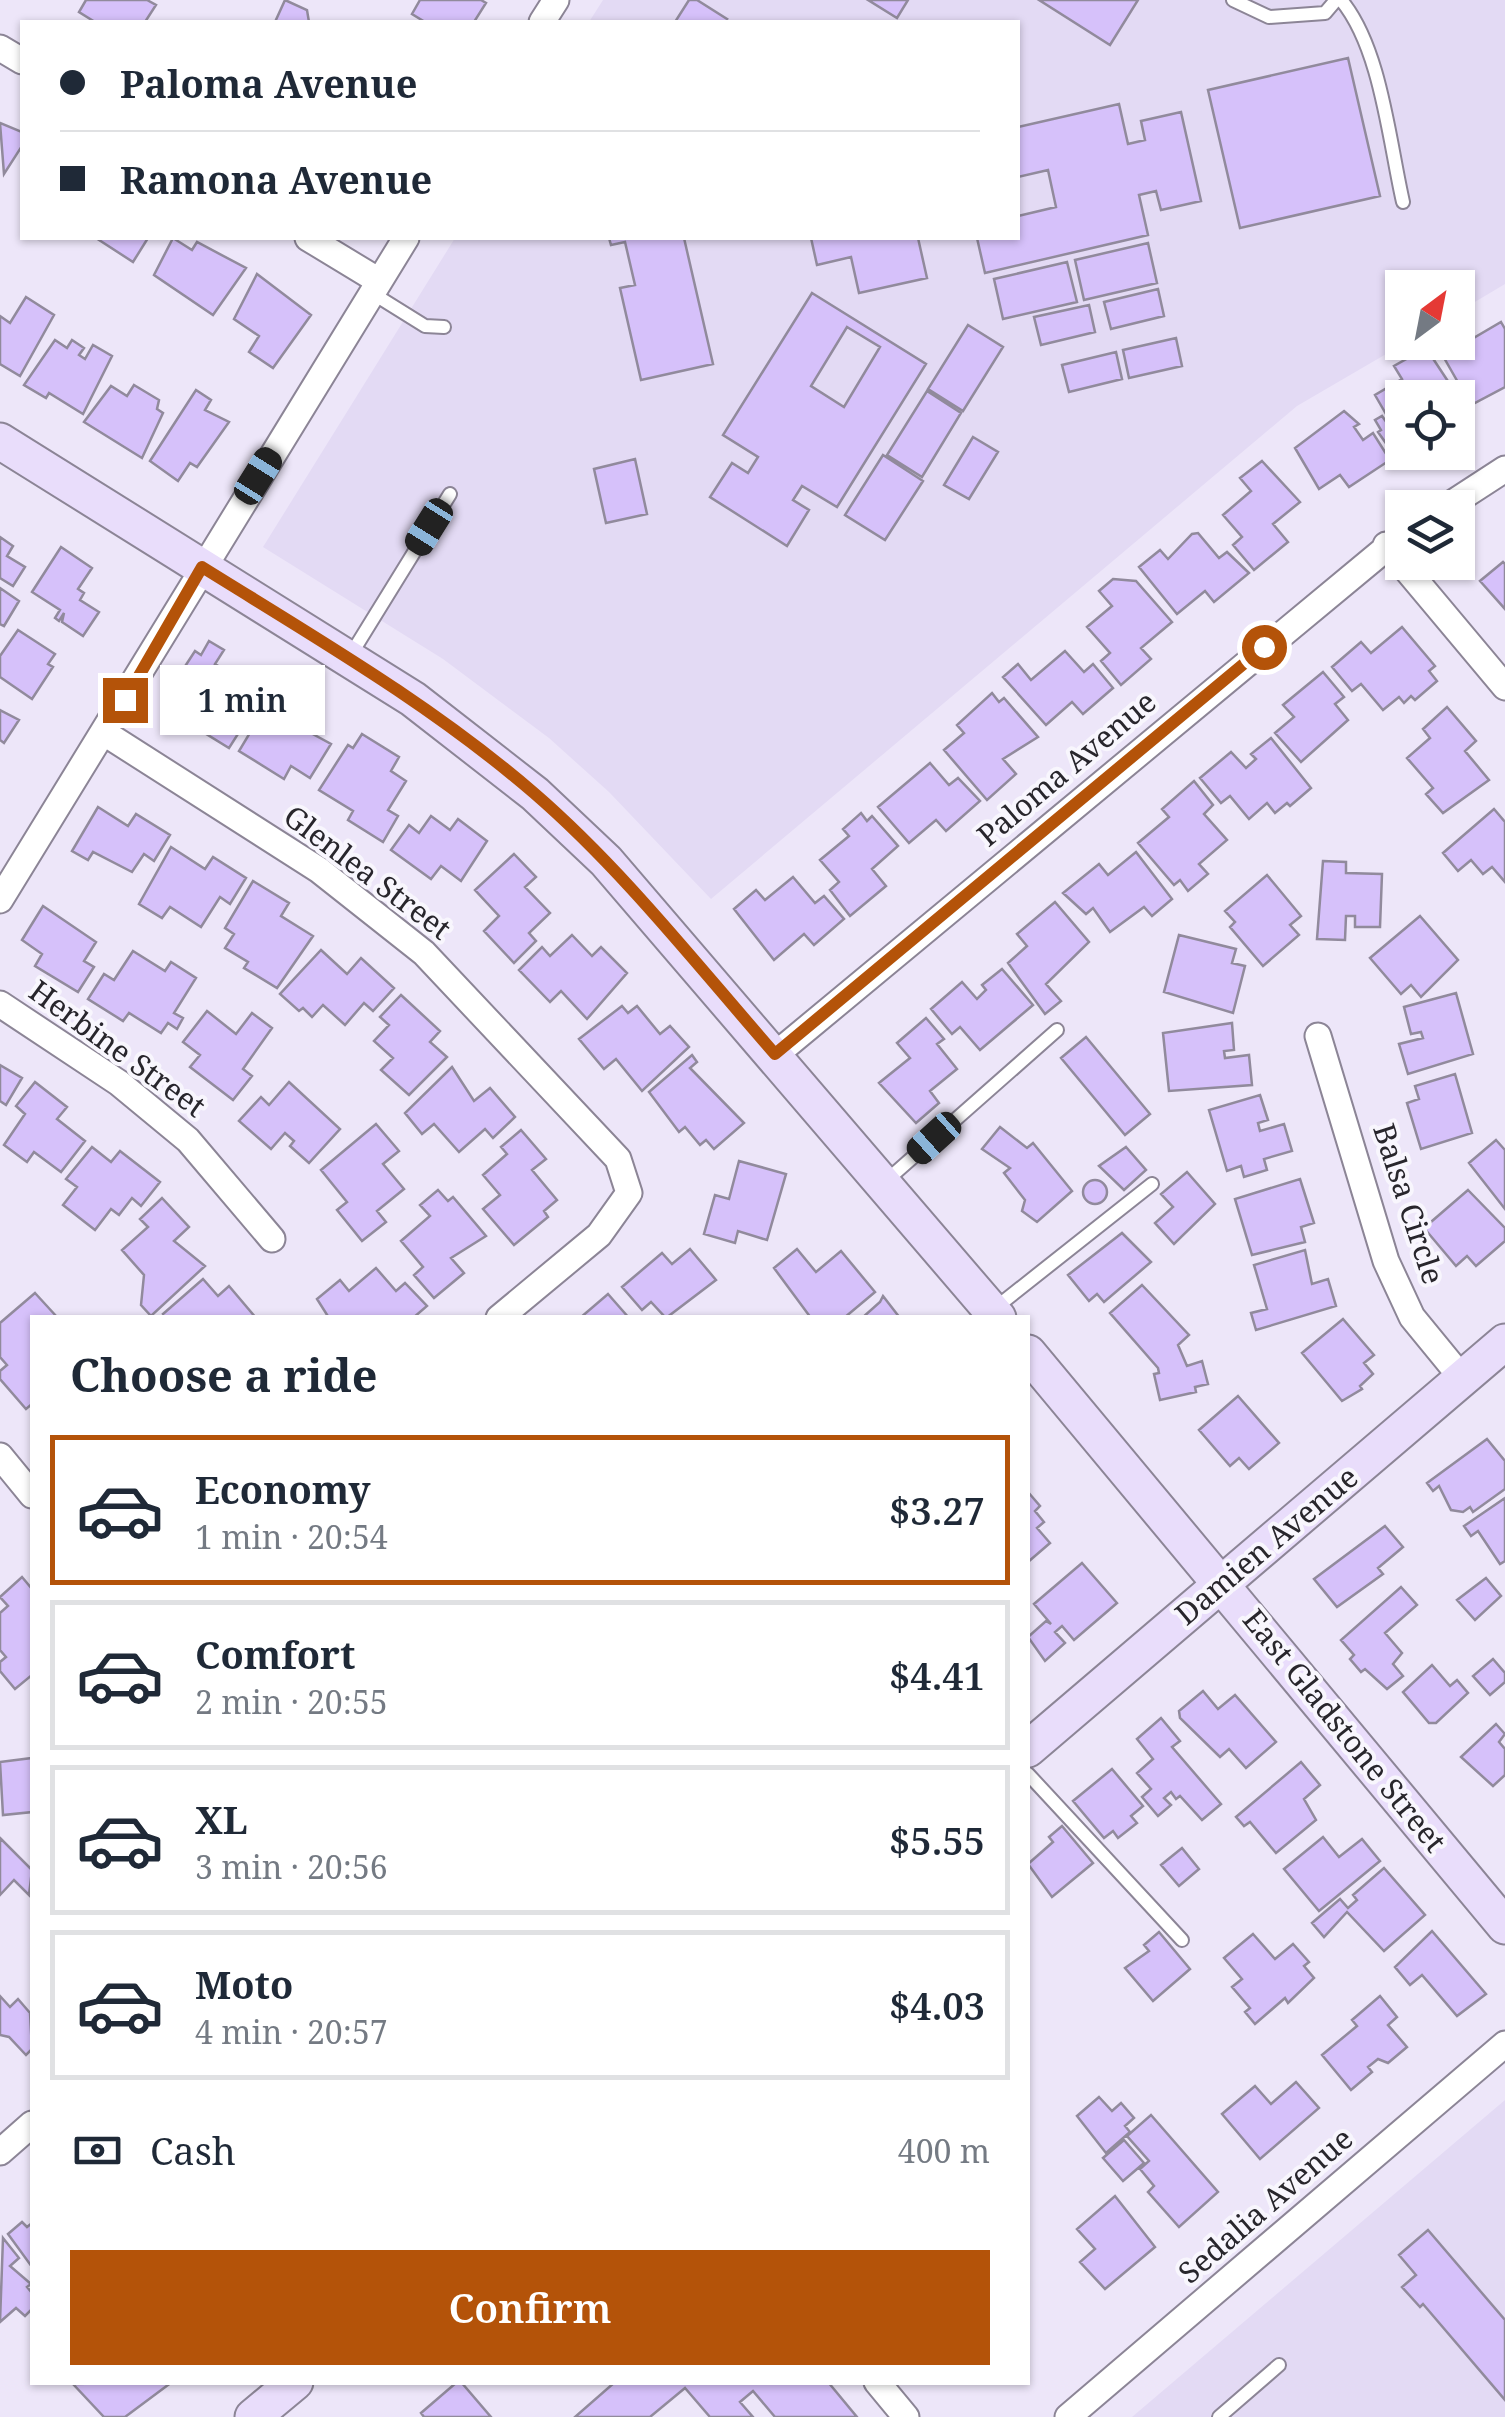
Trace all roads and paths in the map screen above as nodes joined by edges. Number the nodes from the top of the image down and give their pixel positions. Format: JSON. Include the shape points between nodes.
{"nodes":[{"id":1,"x":1233,"y":0,"type":"edge"},
{"id":2,"x":1338,"y":0,"type":"edge"},
{"id":3,"x":1403,"y":202,"type":"dead end"},
{"id":4,"x":311,"y":240,"type":"edge"},
{"id":5,"x":405,"y":240,"type":"edge"},
{"id":6,"x":375,"y":287,"type":"junction"},
{"id":7,"x":444,"y":326,"type":"dead end"},
{"id":8,"x":0,"y":441,"type":"edge"},
{"id":9,"x":1505,"y":469,"type":"edge"},
{"id":10,"x":1473,"y":490,"type":"edge"},
{"id":11,"x":450,"y":494,"type":"dead end"},
{"id":12,"x":1385,"y":547,"type":"edge"},
{"id":13,"x":202,"y":567,"type":"junction"},
{"id":14,"x":1424,"y":580,"type":"edge"},
{"id":15,"x":348,"y":658,"type":"junction"},
{"id":16,"x":1505,"y":687,"type":"edge"},
{"id":17,"x":106,"y":734,"type":"junction"},
{"id":18,"x":0,"y":900,"type":"edge"},
{"id":19,"x":0,"y":1004,"type":"edge"},
{"id":20,"x":1057,"y":1030,"type":"dead end"},
{"id":21,"x":1318,"y":1036,"type":"dead end"},
{"id":22,"x":775,"y":1054,"type":"junction"},
{"id":23,"x":884,"y":1183,"type":"junction"},
{"id":24,"x":1152,"y":1184,"type":"dead end"},
{"id":25,"x":272,"y":1239,"type":"dead end"},
{"id":26,"x":995,"y":1314,"type":"edge"},
{"id":27,"x":503,"y":1315,"type":"edge"},
{"id":28,"x":1505,"y":1342,"type":"edge"},
{"id":29,"x":1030,"y":1355,"type":"edge"},
{"id":30,"x":1462,"y":1378,"type":"junction"},
{"id":31,"x":0,"y":1456,"type":"edge"},
{"id":32,"x":30,"y":1493,"type":"edge"},
{"id":33,"x":1223,"y":1584,"type":"junction"},
{"id":34,"x":1030,"y":1748,"type":"edge"},
{"id":35,"x":1030,"y":1776,"type":"edge"},
{"id":36,"x":1505,"y":1926,"type":"edge"},
{"id":37,"x":1182,"y":1940,"type":"dead end"},
{"id":38,"x":1505,"y":2044,"type":"edge"},
{"id":39,"x":30,"y":2126,"type":"edge"},
{"id":40,"x":0,"y":2152,"type":"edge"},
{"id":41,"x":1279,"y":2365,"type":"dead end"},
{"id":42,"x":290,"y":2385,"type":"edge"},
{"id":43,"x":879,"y":2385,"type":"edge"},
{"id":44,"x":253,"y":2417,"type":"edge"},
{"id":45,"x":906,"y":2417,"type":"edge"},
{"id":46,"x":1068,"y":2417,"type":"edge"},
{"id":47,"x":1219,"y":2417,"type":"edge"}],
"edges":[{"from":1,"to":2,"type":"lane","via":[[1269,17],[1326,13]]},
{"from":2,"to":3,"type":"lane","via":[[1356,18],[1368,48]]},
{"from":4,"to":6,"type":"street"},
{"from":5,"to":6,"type":"street"},
{"from":6,"to":7,"type":"lane","via":[[425,326]]},
{"from":6,"to":13,"type":"street"},
{"from":8,"to":13,"type":"street"},
{"from":9,"to":10,"type":"street"},
{"from":11,"to":15,"type":"lane"},
{"from":12,"to":22,"type":"street","name":"Paloma Avenue"},
{"from":13,"to":15,"type":"street"},
{"from":13,"to":17,"type":"street"},
{"from":14,"to":16,"type":"street"},
{"from":15,"to":22,"type":"street","via":[[536,794],[606,861]]},
{"from":17,"to":18,"type":"street"},
{"from":17,"to":27,"type":"street","name":"Glenlea Street","via":[[319,870],[424,952],[618,1158],[629,1193],[600,1235]]},
{"from":19,"to":25,"type":"street","name":"Herbine Street","via":[[119,1083],[188,1140]]},
{"from":20,"to":23,"type":"lane"},
{"from":21,"to":30,"type":"street","name":"Balsa Circle","via":[[1386,1261],[1412,1317]]},
{"from":22,"to":23,"type":"street"},
{"from":23,"to":26,"type":"street"},
{"from":24,"to":26,"type":"lane"},
{"from":28,"to":30,"type":"street","name":"Damien Avenue"},
{"from":29,"to":33,"type":"street","name":"East Gladstone Street"},
{"from":30,"to":33,"type":"street","name":"Damien Avenue"},
{"from":31,"to":32,"type":"street"},
{"from":33,"to":34,"type":"street","name":"Damien Avenue"},
{"from":33,"to":36,"type":"street","name":"East Gladstone Street"},
{"from":35,"to":37,"type":"lane"},
{"from":38,"to":46,"type":"street","name":"Sedalia Avenue"},
{"from":39,"to":40,"type":"street"},
{"from":41,"to":47,"type":"lane"},
{"from":42,"to":44,"type":"street"},
{"from":43,"to":45,"type":"street"}]}
